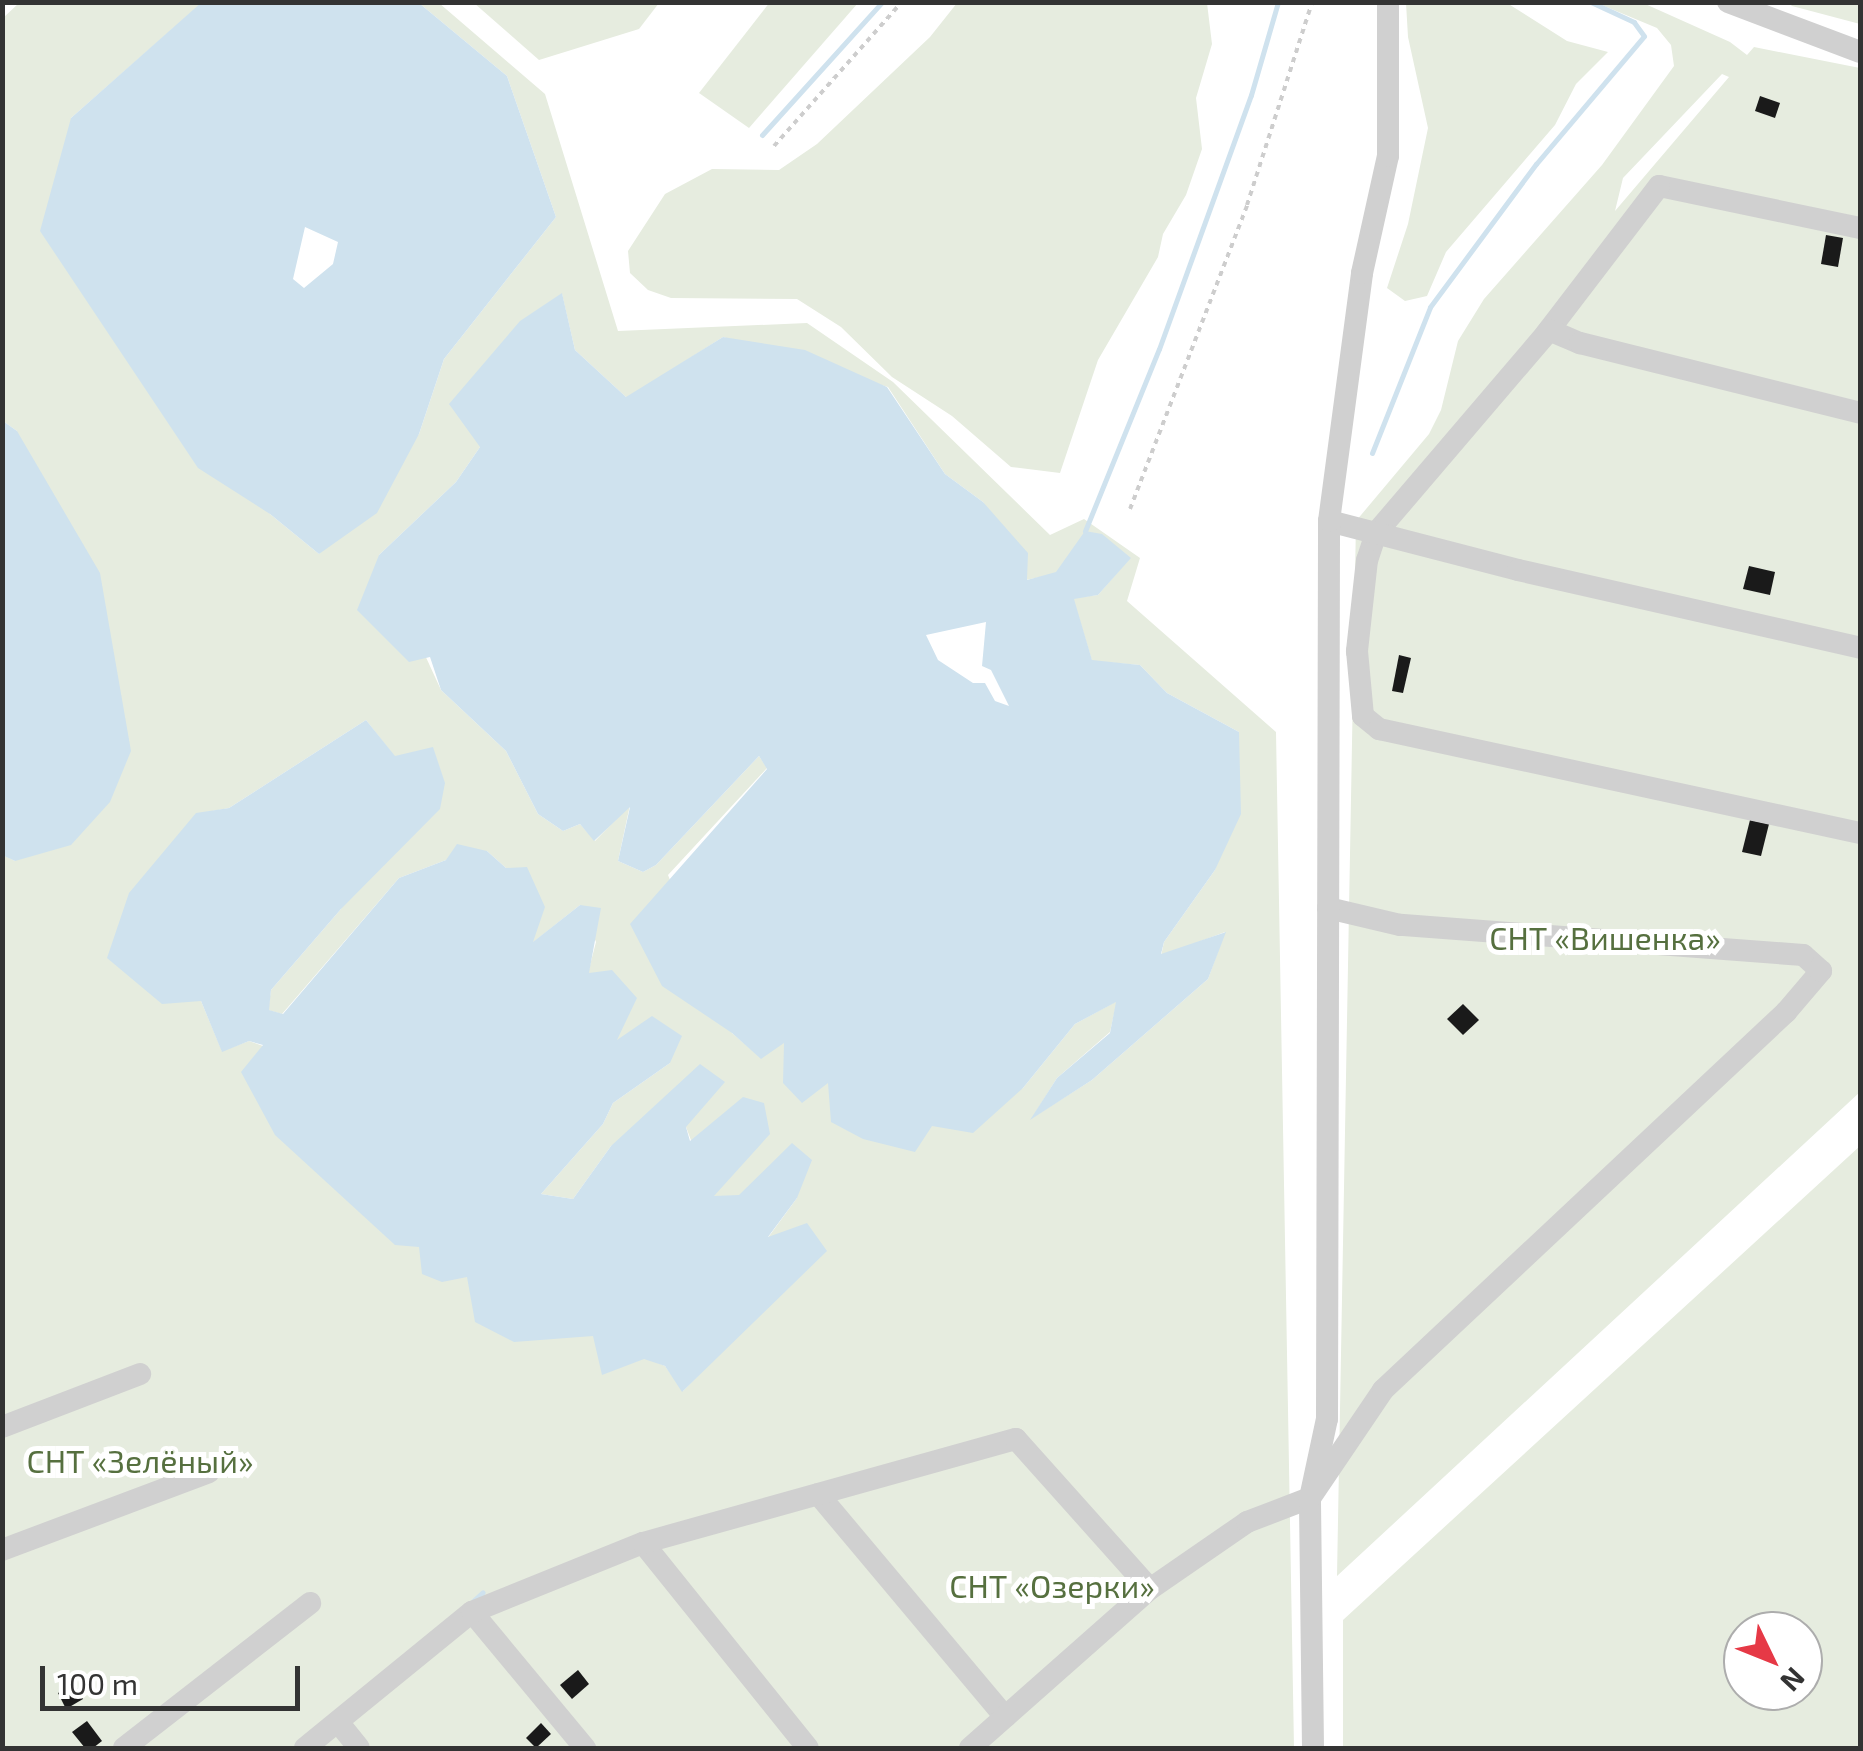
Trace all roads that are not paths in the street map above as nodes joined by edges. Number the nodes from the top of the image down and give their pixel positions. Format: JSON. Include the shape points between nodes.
{"nodes":[{"id":1,"x":1388,"y":2,"type":"edge"},
{"id":2,"x":1728,"y":2,"type":"edge"},
{"id":3,"x":1860,"y":52,"type":"edge"},
{"id":4,"x":1860,"y":228,"type":"edge"},
{"id":5,"x":1549,"y":330,"type":"junction"},
{"id":6,"x":1860,"y":413,"type":"edge"},
{"id":7,"x":1329,"y":521,"type":"junction"},
{"id":8,"x":1376,"y":533,"type":"junction"},
{"id":9,"x":1860,"y":648,"type":"edge"},
{"id":10,"x":1860,"y":833,"type":"edge"},
{"id":11,"x":1328,"y":908,"type":"junction"},
{"id":12,"x":140,"y":1374,"type":"dead end"},
{"id":13,"x":2,"y":1428,"type":"edge"},
{"id":14,"x":209,"y":1472,"type":"dead end"},
{"id":15,"x":818,"y":1494,"type":"junction"},
{"id":16,"x":1310,"y":1498,"type":"junction"},
{"id":17,"x":643,"y":1543,"type":"junction"},
{"id":18,"x":2,"y":1550,"type":"edge"},
{"id":19,"x":1150,"y":1589,"type":"junction"},
{"id":20,"x":310,"y":1603,"type":"dead end"},
{"id":21,"x":472,"y":1612,"type":"junction"},
{"id":22,"x":1005,"y":1717,"type":"junction"},
{"id":23,"x":338,"y":1722,"type":"junction"},
{"id":24,"x":124,"y":1748,"type":"edge"},
{"id":25,"x":305,"y":1748,"type":"edge"},
{"id":26,"x":360,"y":1748,"type":"edge"},
{"id":27,"x":585,"y":1748,"type":"edge"},
{"id":28,"x":808,"y":1748,"type":"edge"},
{"id":29,"x":970,"y":1748,"type":"edge"},
{"id":30,"x":1312,"y":1748,"type":"edge"}],
"edges":[{"from":1,"to":7,"type":"street","via":[[1388,156],[1362,274]]},
{"from":2,"to":3,"type":"street"},
{"from":4,"to":5,"type":"street","via":[[1659,186]]},
{"from":5,"to":6,"type":"street","via":[[1580,344]]},
{"from":5,"to":8,"type":"street"},
{"from":7,"to":8,"type":"street"},
{"from":7,"to":11,"type":"street"},
{"from":8,"to":9,"type":"street"},
{"from":8,"to":10,"type":"street","via":[[1366,560],[1357,651],[1363,716],[1379,730]]},
{"from":11,"to":16,"type":"street","via":[[1327,1419]]},
{"from":11,"to":16,"type":"street","via":[[1400,925],[1802,955],[1821,971],[1786,1012],[1383,1390]]},
{"from":12,"to":13,"type":"street"},
{"from":14,"to":18,"type":"street"},
{"from":15,"to":17,"type":"street"},
{"from":15,"to":19,"type":"street","via":[[1016,1438]]},
{"from":15,"to":22,"type":"street"},
{"from":16,"to":19,"type":"street","via":[[1247,1522]]},
{"from":16,"to":30,"type":"street"},
{"from":17,"to":21,"type":"street"},
{"from":17,"to":28,"type":"street"},
{"from":19,"to":22,"type":"street"},
{"from":20,"to":24,"type":"street"},
{"from":21,"to":23,"type":"street"},
{"from":21,"to":27,"type":"street"},
{"from":22,"to":29,"type":"street"},
{"from":23,"to":25,"type":"street"},
{"from":23,"to":26,"type":"street"}]}
